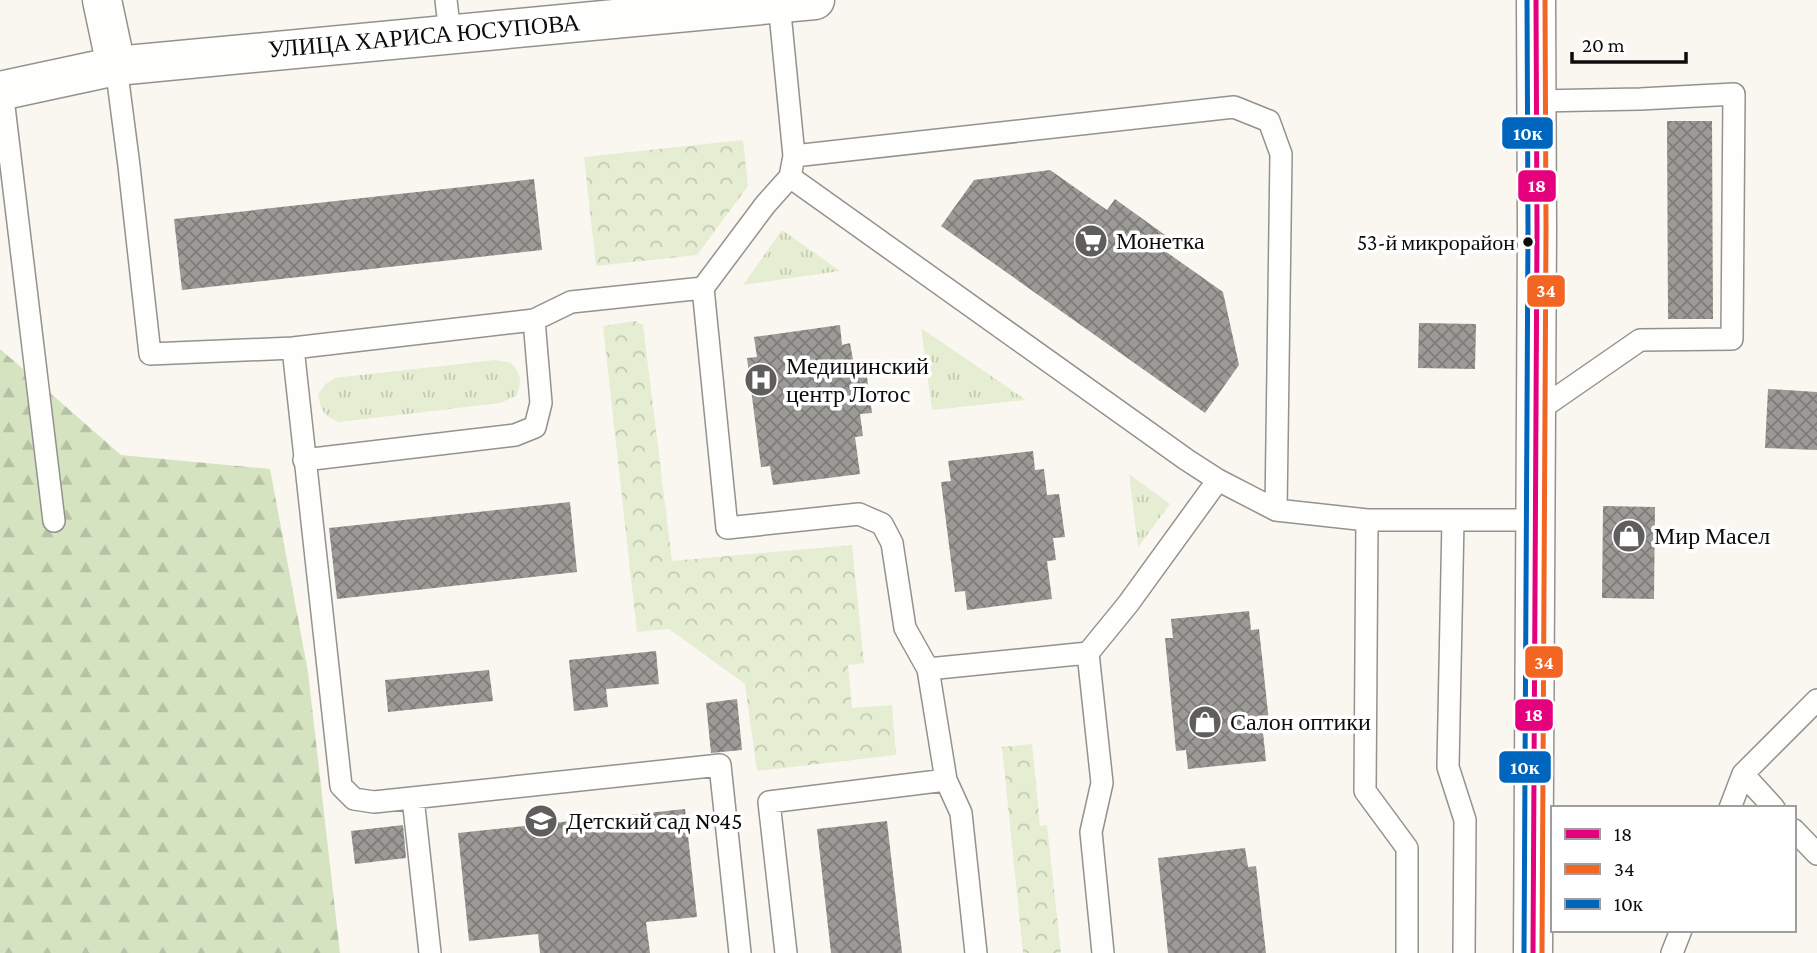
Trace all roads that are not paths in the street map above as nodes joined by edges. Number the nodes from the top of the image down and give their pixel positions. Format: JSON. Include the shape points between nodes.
{"nodes":[{"id":1,"x":102,"y":0,"type":"edge"},
{"id":2,"x":1536,"y":0,"type":"edge"},
{"id":3,"x":797,"y":2,"type":"edge"},
{"id":4,"x":448,"y":17,"type":"edge"},
{"id":5,"x":116,"y":66,"type":"junction"},
{"id":6,"x":1,"y":90,"type":"edge"},
{"id":7,"x":1537,"y":101,"type":"junction"},
{"id":8,"x":792,"y":167,"type":"junction"},
{"id":9,"x":704,"y":288,"type":"junction"},
{"id":10,"x":534,"y":320,"type":"junction"},
{"id":11,"x":293,"y":348,"type":"junction"},
{"id":12,"x":1536,"y":412,"type":"junction"},
{"id":13,"x":304,"y":460,"type":"junction"},
{"id":14,"x":1218,"y":480,"type":"junction"},
{"id":15,"x":1276,"y":510,"type":"junction"},
{"id":16,"x":1367,"y":520,"type":"junction"},
{"id":17,"x":1453,"y":520,"type":"junction"},
{"id":18,"x":1535,"y":520,"type":"junction"},
{"id":19,"x":54,"y":521,"type":"dead end"},
{"id":20,"x":1088,"y":653,"type":"junction"},
{"id":21,"x":928,"y":669,"type":"junction"},
{"id":22,"x":1817,"y":700,"type":"edge"},
{"id":23,"x":1743,"y":774,"type":"junction"},
{"id":24,"x":946,"y":780,"type":"junction"},
{"id":25,"x":413,"y":798,"type":"junction"},
{"id":26,"x":1731,"y":806,"type":"edge"},
{"id":27,"x":1772,"y":806,"type":"edge"},
{"id":28,"x":1796,"y":832,"type":"edge"},
{"id":29,"x":1817,"y":854,"type":"edge"},
{"id":30,"x":1680,"y":932,"type":"edge"},
{"id":31,"x":430,"y":953,"type":"edge"},
{"id":32,"x":740,"y":953,"type":"edge"},
{"id":33,"x":786,"y":953,"type":"edge"},
{"id":34,"x":976,"y":953,"type":"edge"},
{"id":35,"x":1103,"y":953,"type":"edge"},
{"id":36,"x":1406,"y":953,"type":"edge"},
{"id":37,"x":1464,"y":953,"type":"edge"},
{"id":38,"x":1533,"y":953,"type":"edge"},
{"id":39,"x":1672,"y":953,"type":"edge"}],
"edges":[{"from":1,"to":5,"type":"street"},
{"from":2,"to":7,"type":"street"},
{"from":3,"to":4,"type":"street","name":"УЛИЦА ХАРИСА ЮСУПОВА"},
{"from":3,"to":8,"type":"lane"},
{"from":4,"to":5,"type":"street","name":"УЛИЦА ХАРИСА ЮСУПОВА"},
{"from":5,"to":6,"type":"street","name":"УЛИЦА ХАРИСА ЮСУПОВА"},
{"from":5,"to":11,"type":"lane","via":[[150,354]]},
{"from":6,"to":19,"type":"lane"},
{"from":7,"to":12,"type":"street"},
{"from":7,"to":12,"type":"lane","via":[[1734,94],[1732,339],[1640,340]]},
{"from":8,"to":9,"type":"lane"},
{"from":8,"to":14,"type":"lane"},
{"from":8,"to":15,"type":"lane","via":[[1234,107],[1269,121],[1281,154]]},
{"from":9,"to":10,"type":"lane","via":[[571,302]]},
{"from":9,"to":21,"type":"lane","via":[[727,528],[859,514],[882,524],[892,543],[905,628]]},
{"from":10,"to":11,"type":"lane"},
{"from":10,"to":13,"type":"lane","via":[[541,402],[535,427],[515,435]]},
{"from":11,"to":13,"type":"lane"},
{"from":12,"to":18,"type":"street"},
{"from":13,"to":25,"type":"lane","via":[[341,786],[354,799]]},
{"from":14,"to":15,"type":"lane"},
{"from":14,"to":20,"type":"lane"},
{"from":15,"to":16,"type":"lane"},
{"from":16,"to":17,"type":"lane"},
{"from":16,"to":36,"type":"lane","via":[[1365,791],[1407,848]]},
{"from":17,"to":18,"type":"lane"},
{"from":17,"to":37,"type":"lane","via":[[1448,767],[1465,820]]},
{"from":18,"to":38,"type":"street"},
{"from":20,"to":21,"type":"lane"},
{"from":20,"to":35,"type":"lane","via":[[1102,783],[1091,832]]},
{"from":21,"to":24,"type":"lane"},
{"from":22,"to":23,"type":"lane"},
{"from":23,"to":26,"type":"lane"},
{"from":23,"to":27,"type":"lane"},
{"from":24,"to":33,"type":"lane","via":[[769,802]]},
{"from":24,"to":34,"type":"lane","via":[[961,813]]},
{"from":25,"to":31,"type":"lane"},
{"from":25,"to":32,"type":"lane","via":[[720,765]]},
{"from":28,"to":29,"type":"lane"},
{"from":30,"to":39,"type":"lane"}]}
